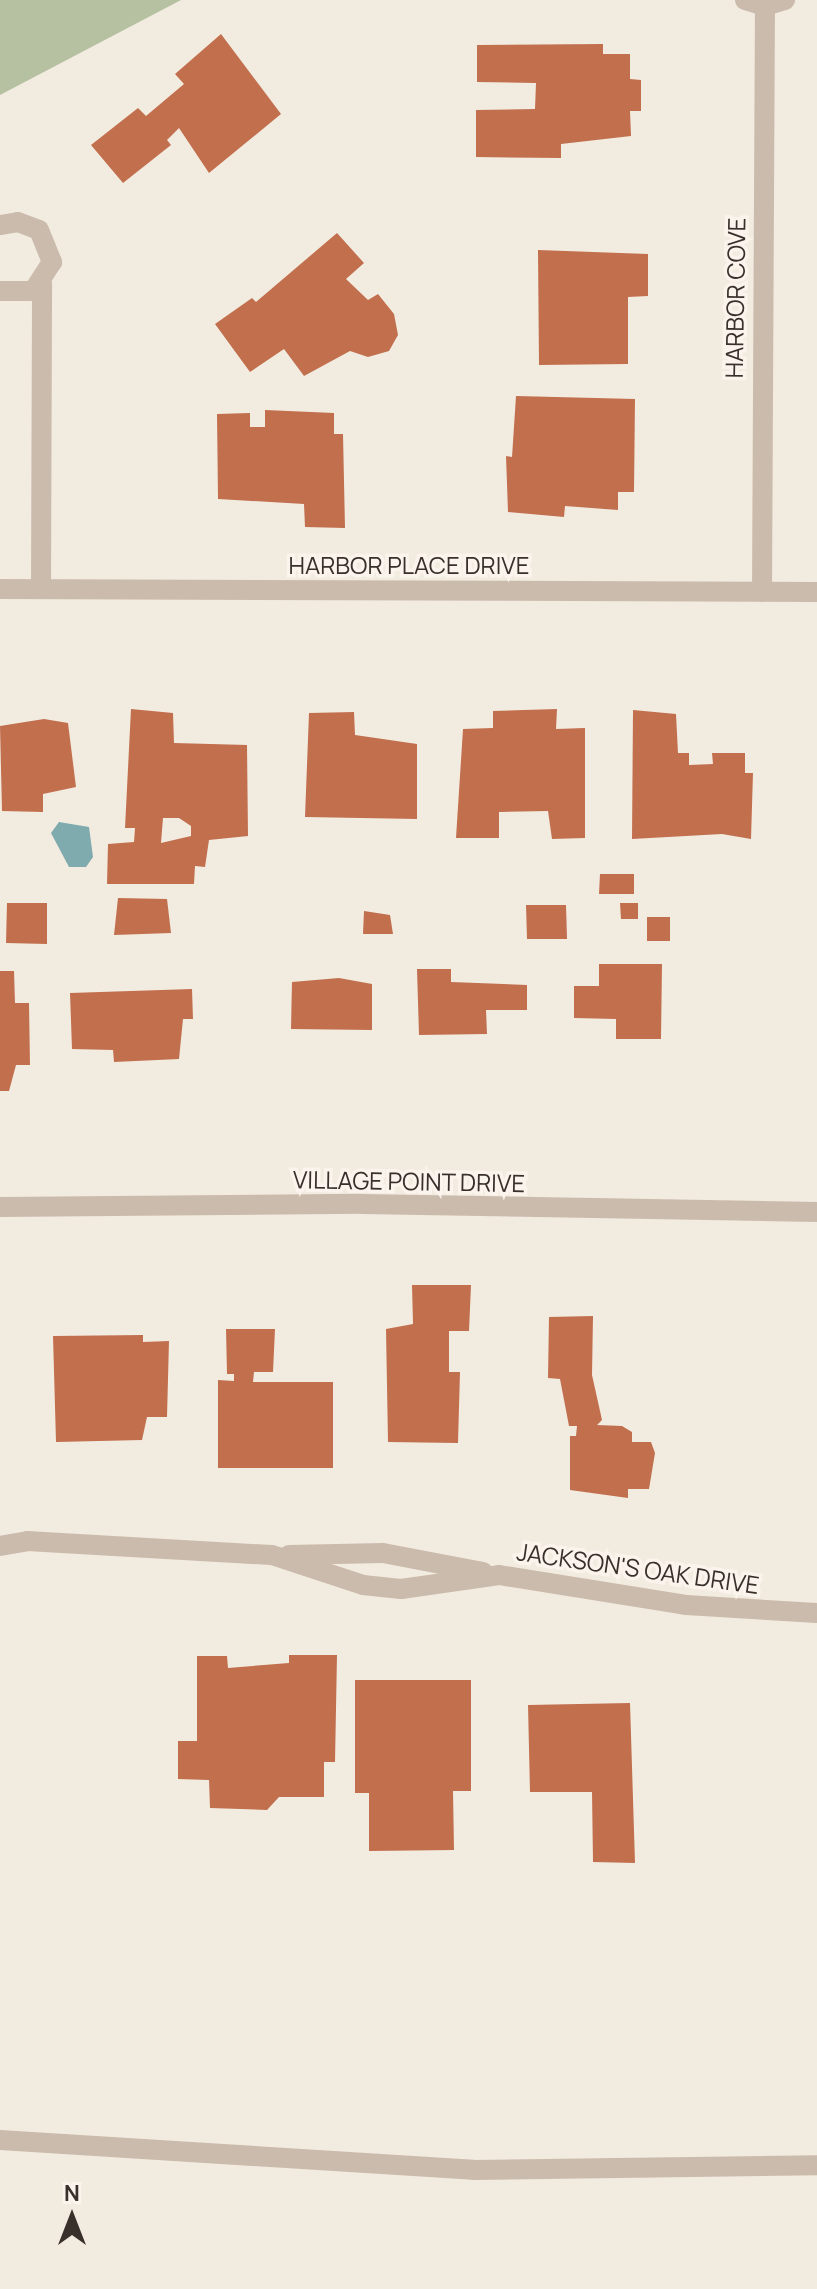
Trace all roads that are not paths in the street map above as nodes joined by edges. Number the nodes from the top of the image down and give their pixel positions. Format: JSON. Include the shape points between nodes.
{"nodes":[{"id":1,"x":745,"y":0,"type":"edge"},
{"id":2,"x":775,"y":3,"type":"edge"},
{"id":3,"x":0,"y":225,"type":"edge"},
{"id":4,"x":42,"y":283,"type":"junction"},
{"id":5,"x":0,"y":291,"type":"edge"},
{"id":6,"x":41,"y":588,"type":"junction"},
{"id":7,"x":0,"y":589,"type":"edge"},
{"id":8,"x":762,"y":592,"type":"junction"},
{"id":9,"x":817,"y":592,"type":"edge"},
{"id":10,"x":0,"y":1207,"type":"edge"},
{"id":11,"x":817,"y":1212,"type":"edge"},
{"id":12,"x":0,"y":1546,"type":"edge"},
{"id":13,"x":272,"y":1555,"type":"junction"},
{"id":14,"x":499,"y":1575,"type":"junction"},
{"id":15,"x":817,"y":1613,"type":"edge"},
{"id":16,"x":0,"y":2140,"type":"edge"},
{"id":17,"x":817,"y":2165,"type":"edge"}],
"edges":[{"from":1,"to":2,"type":"street","name":"HARBOR COVE"},
{"from":2,"to":8,"type":"street","name":"HARBOR COVE"},
{"from":3,"to":4,"type":"street","via":[[29,224],[47,239],[52,262]]},
{"from":4,"to":5,"type":"street","via":[[21,294]]},
{"from":4,"to":6,"type":"street"},
{"from":6,"to":7,"type":"street","name":"HARBOR PLACE DRIVE"},
{"from":6,"to":8,"type":"street","name":"HARBOR PLACE DRIVE"},
{"from":8,"to":9,"type":"street","name":"HARBOR PLACE DRIVE"},
{"from":10,"to":11,"type":"street","name":"VILLAGE POINT DRIVE","via":[[362,1204]]},
{"from":12,"to":13,"type":"street","name":"JACKSON'S OAK DRIVE","via":[[27,1541]]},
{"from":13,"to":14,"type":"street","name":"JACKSON'S OAK DRIVE","via":[[383,1553]]},
{"from":13,"to":14,"type":"street","name":"JACKSON'S OAK DRIVE","via":[[363,1585],[401,1589]]},
{"from":14,"to":15,"type":"street","name":"JACKSON'S OAK DRIVE","via":[[686,1605]]},
{"from":16,"to":17,"type":"street","via":[[473,2170]]}]}
